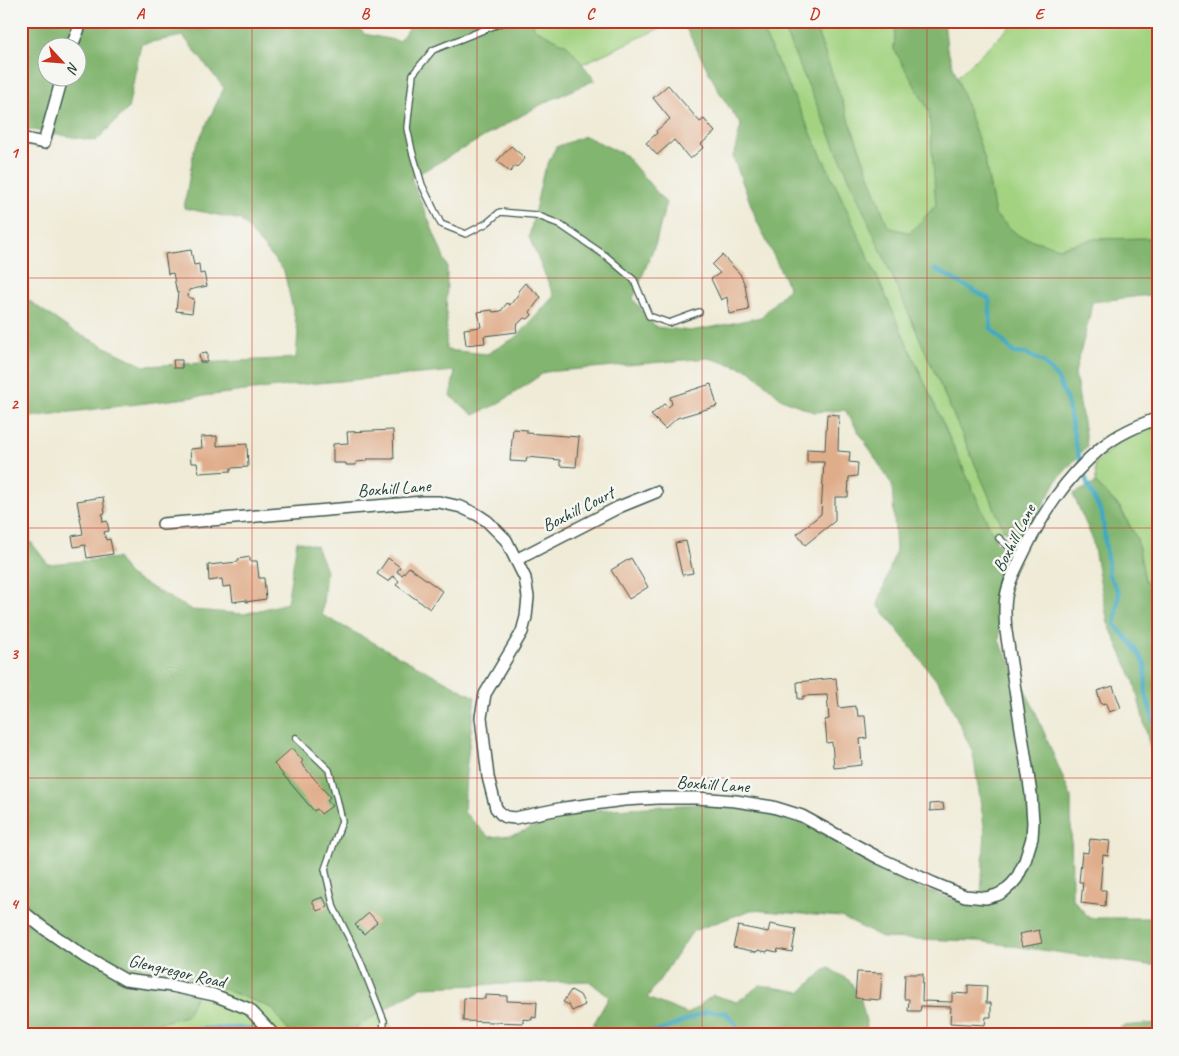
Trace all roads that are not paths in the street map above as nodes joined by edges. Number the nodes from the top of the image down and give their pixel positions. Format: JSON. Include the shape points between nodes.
{"nodes":[{"id":1,"x":82,"y":21,"type":"edge"},
{"id":2,"x":506,"y":21,"type":"edge"},
{"id":3,"x":75,"y":38,"type":"edge"},
{"id":4,"x":59,"y":88,"type":"edge"},
{"id":5,"x":21,"y":138,"type":"edge"},
{"id":6,"x":699,"y":312,"type":"dead end"},
{"id":7,"x":1158,"y":418,"type":"edge"},
{"id":8,"x":656,"y":492,"type":"dead end"},
{"id":9,"x":163,"y":524,"type":"dead end"},
{"id":10,"x":1000,"y":538,"type":"dead end"},
{"id":11,"x":1021,"y":558,"type":"junction"},
{"id":12,"x":516,"y":560,"type":"junction"},
{"id":13,"x":296,"y":738,"type":"dead end"},
{"id":14,"x":21,"y":910,"type":"edge"},
{"id":15,"x":384,"y":1034,"type":"edge"},
{"id":16,"x":274,"y":1035,"type":"edge"}],
"edges":[{"from":1,"to":3,"type":"street"},
{"from":2,"to":6,"type":"lane","via":[[433,50],[413,74],[408,128],[412,151],[422,185],[441,224],[466,234],[500,212],[536,215],[559,224],[634,280],[650,316],[669,323]]},
{"from":4,"to":5,"type":"street","via":[[44,142]]},
{"from":7,"to":11,"type":"street","name":"Boxhill Lane","via":[[1117,436],[1087,460],[1044,514]]},
{"from":8,"to":12,"type":"street","name":"Boxhill Court"},
{"from":9,"to":12,"type":"street","name":"Boxhill Lane","via":[[439,502],[461,507],[487,521],[506,540]]},
{"from":10,"to":11,"type":"lane"},
{"from":11,"to":12,"type":"street","name":"Boxhill Lane","via":[[1011,577],[1005,607],[1031,794],[1032,838],[1017,878],[1003,892],[986,898],[965,896],[933,883],[802,816],[773,807],[736,801],[658,798],[564,808],[515,818],[501,814],[496,808],[488,777],[481,717],[485,694],[522,632],[526,616],[525,578]]},
{"from":13,"to":15,"type":"lane","via":[[329,770],[342,821],[325,869],[334,908],[360,960],[384,1021]]},
{"from":14,"to":16,"type":"street","name":"Glengregor Road","via":[[85,957],[125,980],[214,994],[249,1010]]}]}
